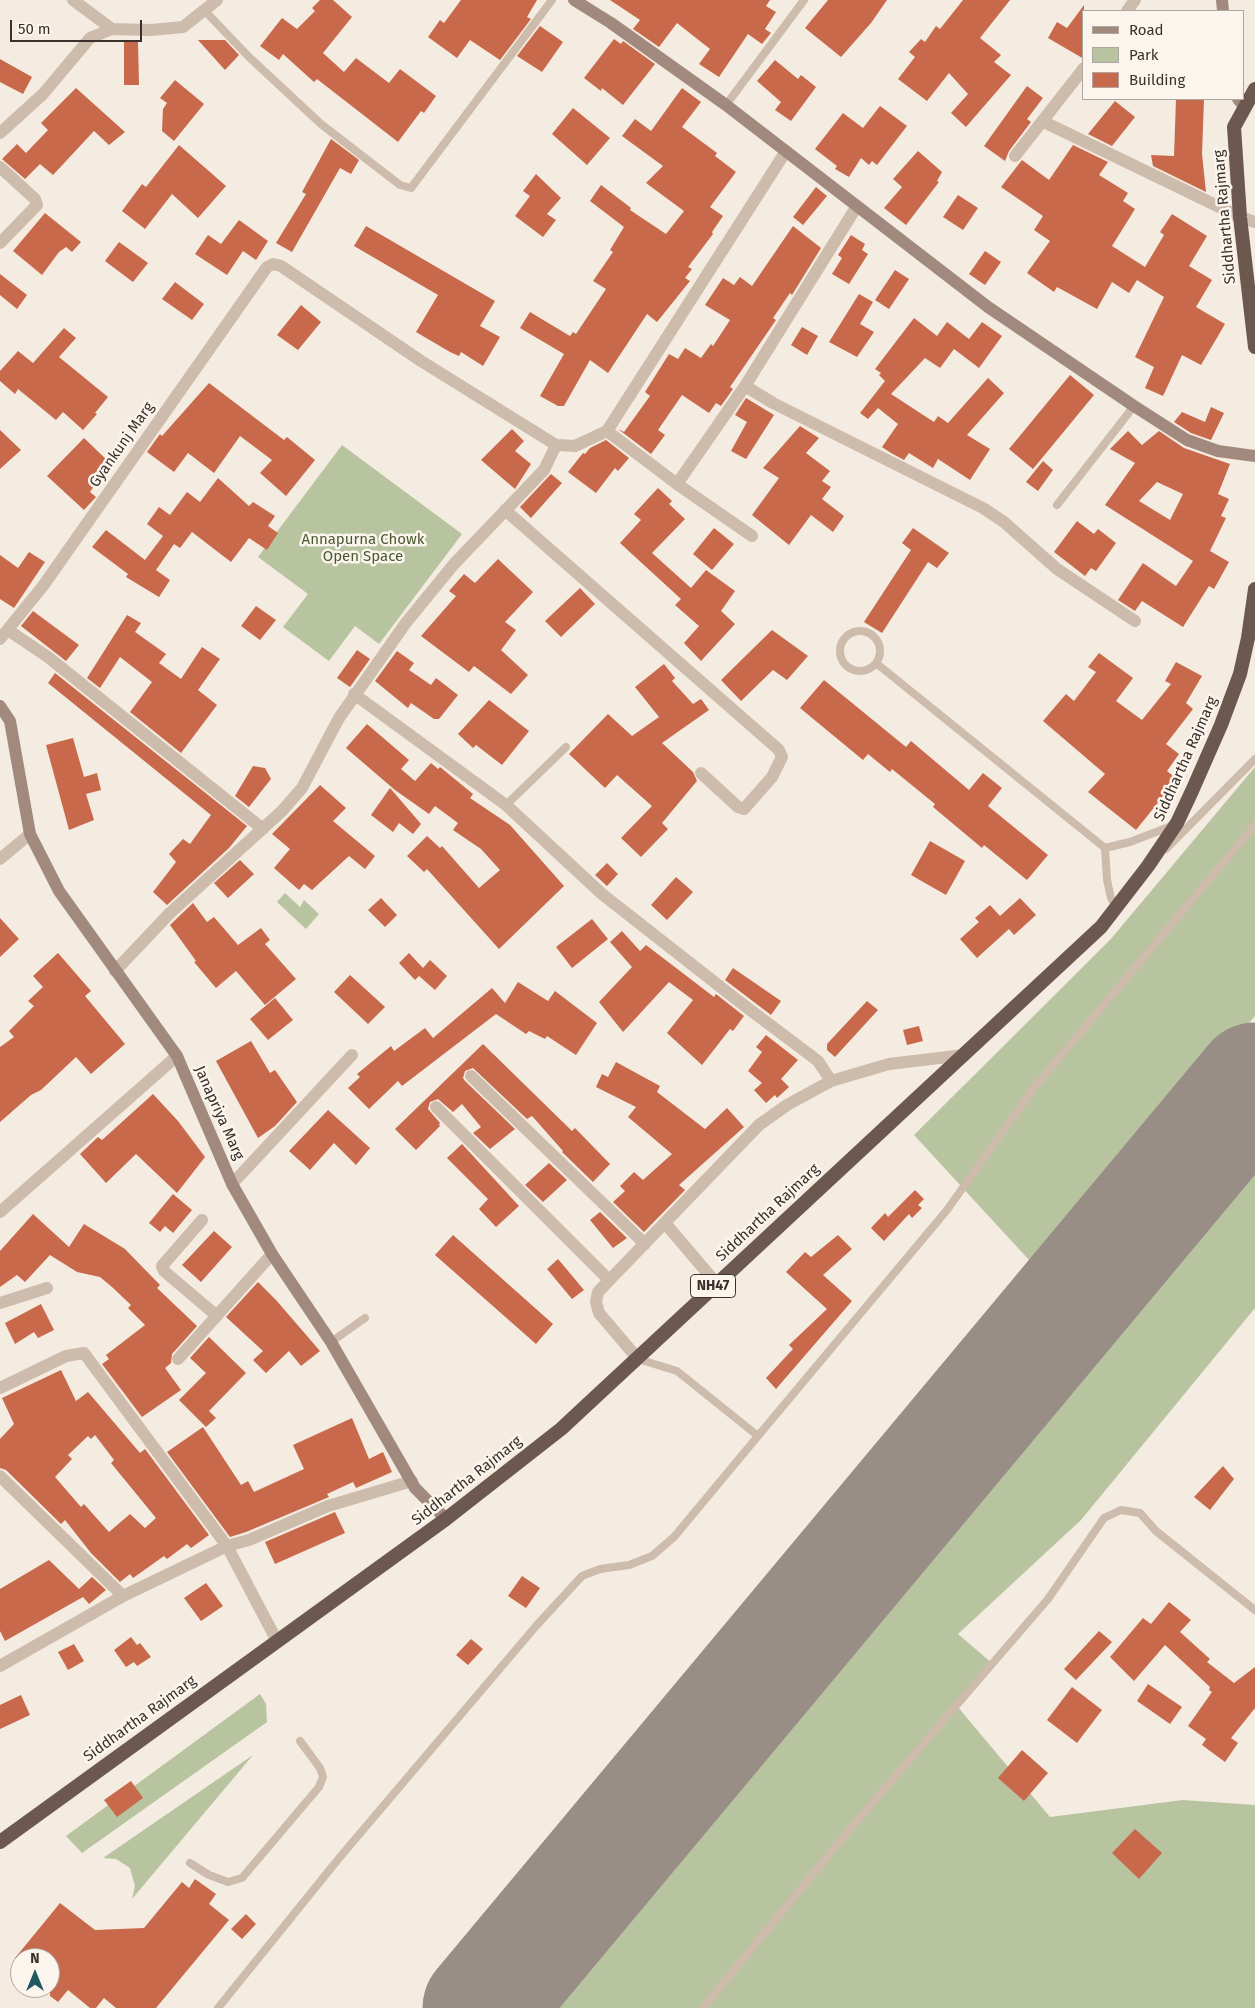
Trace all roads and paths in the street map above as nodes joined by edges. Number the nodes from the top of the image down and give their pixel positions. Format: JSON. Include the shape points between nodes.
{"nodes":[{"id":1,"x":74,"y":0,"type":"edge"},
{"id":2,"x":217,"y":0,"type":"edge"},
{"id":3,"x":552,"y":0,"type":"edge"},
{"id":4,"x":574,"y":0,"type":"edge"},
{"id":5,"x":804,"y":0,"type":"edge"},
{"id":6,"x":204,"y":10,"type":"junction"},
{"id":7,"x":112,"y":29,"type":"junction"},
{"id":8,"x":1082,"y":71,"type":"edge"},
{"id":9,"x":1255,"y":89,"type":"edge"},
{"id":10,"x":1245,"y":100,"type":"edge"},
{"id":11,"x":1242,"y":103,"type":"edge"},
{"id":12,"x":726,"y":105,"type":"junction"},
{"id":13,"x":1042,"y":121,"type":"junction"},
{"id":14,"x":0,"y":133,"type":"edge"},
{"id":15,"x":786,"y":151,"type":"junction"},
{"id":16,"x":1015,"y":156,"type":"dead end"},
{"id":17,"x":0,"y":167,"type":"edge"},
{"id":18,"x":857,"y":206,"type":"junction"},
{"id":19,"x":1240,"y":217,"type":"junction"},
{"id":20,"x":1255,"y":222,"type":"edge"},
{"id":21,"x":0,"y":243,"type":"edge"},
{"id":22,"x":1255,"y":347,"type":"edge"},
{"id":23,"x":745,"y":386,"type":"junction"},
{"id":24,"x":1134,"y":406,"type":"junction"},
{"id":25,"x":606,"y":431,"type":"junction"},
{"id":26,"x":556,"y":445,"type":"junction"},
{"id":27,"x":1255,"y":456,"type":"edge"},
{"id":28,"x":676,"y":484,"type":"junction"},
{"id":29,"x":1057,"y":505,"type":"dead end"},
{"id":30,"x":505,"y":510,"type":"junction"},
{"id":31,"x":752,"y":536,"type":"dead end"},
{"id":32,"x":1255,"y":589,"type":"edge"},
{"id":33,"x":1135,"y":621,"type":"dead end"},
{"id":34,"x":4,"y":634,"type":"edge"},
{"id":35,"x":876,"y":663,"type":"junction"},
{"id":36,"x":354,"y":694,"type":"junction"},
{"id":37,"x":0,"y":706,"type":"edge"},
{"id":38,"x":566,"y":747,"type":"dead end"},
{"id":39,"x":1255,"y":759,"type":"edge"},
{"id":40,"x":701,"y":773,"type":"dead end"},
{"id":41,"x":506,"y":804,"type":"junction"},
{"id":42,"x":1177,"y":823,"type":"junction"},
{"id":43,"x":1255,"y":825,"type":"edge"},
{"id":44,"x":263,"y":829,"type":"junction"},
{"id":45,"x":30,"y":834,"type":"junction"},
{"id":46,"x":1105,"y":848,"type":"junction"},
{"id":47,"x":0,"y":859,"type":"edge"},
{"id":48,"x":1148,"y":866,"type":"junction"},
{"id":49,"x":1117,"y":908,"type":"junction"},
{"id":50,"x":115,"y":971,"type":"junction"},
{"id":51,"x":352,"y":1055,"type":"dead end"},
{"id":52,"x":964,"y":1055,"type":"junction"},
{"id":53,"x":177,"y":1056,"type":"junction"},
{"id":54,"x":471,"y":1076,"type":"dead end"},
{"id":55,"x":831,"y":1081,"type":"junction"},
{"id":56,"x":436,"y":1107,"type":"dead end"},
{"id":57,"x":232,"y":1184,"type":"junction"},
{"id":58,"x":0,"y":1212,"type":"edge"},
{"id":59,"x":202,"y":1220,"type":"dead end"},
{"id":60,"x":665,"y":1223,"type":"junction"},
{"id":61,"x":645,"y":1244,"type":"junction"},
{"id":62,"x":272,"y":1254,"type":"junction"},
{"id":63,"x":609,"y":1280,"type":"junction"},
{"id":64,"x":716,"y":1283,"type":"junction"},
{"id":65,"x":47,"y":1288,"type":"dead end"},
{"id":66,"x":0,"y":1303,"type":"edge"},
{"id":67,"x":217,"y":1316,"type":"junction"},
{"id":68,"x":365,"y":1318,"type":"dead end"},
{"id":69,"x":331,"y":1342,"type":"junction"},
{"id":70,"x":178,"y":1359,"type":"dead end"},
{"id":71,"x":638,"y":1359,"type":"junction"},
{"id":72,"x":0,"y":1388,"type":"edge"},
{"id":73,"x":758,"y":1436,"type":"junction"},
{"id":74,"x":0,"y":1476,"type":"edge"},
{"id":75,"x":412,"y":1481,"type":"junction"},
{"id":76,"x":446,"y":1519,"type":"junction"},
{"id":77,"x":228,"y":1546,"type":"junction"},
{"id":78,"x":123,"y":1596,"type":"junction"},
{"id":79,"x":1255,"y":1610,"type":"edge"},
{"id":80,"x":277,"y":1641,"type":"junction"},
{"id":81,"x":0,"y":1666,"type":"edge"},
{"id":82,"x":300,"y":1741,"type":"dead end"},
{"id":83,"x":0,"y":1842,"type":"edge"},
{"id":84,"x":190,"y":1863,"type":"dead end"},
{"id":85,"x":218,"y":2008,"type":"edge"},
{"id":86,"x":703,"y":2008,"type":"edge"}],
"edges":[{"from":1,"to":7,"type":"street"},
{"from":2,"to":6,"type":"street"},
{"from":3,"to":6,"type":"lane","via":[[411,188],[400,185],[321,124]]},
{"from":4,"to":12,"type":"main road"},
{"from":5,"to":12,"type":"lane"},
{"from":6,"to":7,"type":"street","via":[[183,26],[151,30]]},
{"from":7,"to":14,"type":"street","via":[[90,38],[43,94]]},
{"from":8,"to":13,"type":"street"},
{"from":9,"to":10,"type":"highway","name":"Siddhartha Rajmarg"},
{"from":11,"to":19,"type":"highway","name":"Siddhartha Rajmarg","via":[[1234,127]]},
{"from":12,"to":15,"type":"main road"},
{"from":13,"to":16,"type":"street"},
{"from":13,"to":19,"type":"street"},
{"from":15,"to":18,"type":"main road"},
{"from":15,"to":25,"type":"street"},
{"from":17,"to":21,"type":"street","via":[[35,199],[36,205]]},
{"from":18,"to":23,"type":"street"},
{"from":18,"to":24,"type":"main road","via":[[988,307]]},
{"from":19,"to":20,"type":"street"},
{"from":19,"to":22,"type":"highway","name":"Siddhartha Rajmarg"},
{"from":23,"to":28,"type":"street"},
{"from":23,"to":33,"type":"street","via":[[983,508],[1004,522],[1057,569]]},
{"from":24,"to":27,"type":"main road","via":[[1187,440],[1218,451]]},
{"from":24,"to":29,"type":"lane"},
{"from":25,"to":26,"type":"street","via":[[575,446]]},
{"from":25,"to":28,"type":"street"},
{"from":26,"to":30,"type":"street","via":[[544,470]]},
{"from":26,"to":34,"type":"street","name":"Gyankunj Marg","via":[[420,362],[281,266],[273,264],[267,267],[43,586]]},
{"from":28,"to":31,"type":"street"},
{"from":30,"to":36,"type":"street","via":[[454,564]]},
{"from":30,"to":40,"type":"street","via":[[779,750],[782,758],[772,777],[744,809]]},
{"from":32,"to":42,"type":"highway","name":"Siddhartha Rajmarg","number":"NH47","via":[[1240,674]]},
{"from":34,"to":44,"type":"street","via":[[63,668]]},
{"from":35,"to":35,"type":"lane","via":[[864,671],[845,664],[840,654],[844,637],[858,630],[873,635],[881,649]]},
{"from":35,"to":46,"type":"lane"},
{"from":36,"to":41,"type":"street"},
{"from":36,"to":44,"type":"street","via":[[302,788]]},
{"from":37,"to":45,"type":"main road","name":"Janapriya Marg","via":[[10,721]]},
{"from":38,"to":41,"type":"lane"},
{"from":39,"to":48,"type":"lane"},
{"from":41,"to":55,"type":"street","via":[[602,894],[740,1004],[818,1061]]},
{"from":42,"to":46,"type":"lane","via":[[1137,840]]},
{"from":42,"to":48,"type":"highway","name":"Siddhartha Rajmarg","number":"NH47"},
{"from":43,"to":73,"type":"lane","via":[[1033,1088],[947,1210]]},
{"from":44,"to":50,"type":"street","via":[[170,913]]},
{"from":45,"to":47,"type":"street"},
{"from":45,"to":50,"type":"main road","name":"Janapriya Marg","via":[[59,891]]},
{"from":46,"to":49,"type":"lane","via":[[1107,880]]},
{"from":48,"to":49,"type":"highway","name":"Siddhartha Rajmarg","number":"NH47"},
{"from":49,"to":52,"type":"highway","name":"Siddhartha Rajmarg","number":"NH47","via":[[1101,927]]},
{"from":50,"to":53,"type":"main road","name":"Janapriya Marg"},
{"from":51,"to":57,"type":"street"},
{"from":52,"to":55,"type":"street","via":[[889,1064]]},
{"from":52,"to":64,"type":"highway","name":"Siddhartha Rajmarg","number":"NH47"},
{"from":53,"to":57,"type":"main road","name":"Janapriya Marg"},
{"from":53,"to":58,"type":"street"},
{"from":54,"to":61,"type":"street"},
{"from":55,"to":60,"type":"street","via":[[759,1124]]},
{"from":56,"to":63,"type":"street"},
{"from":57,"to":62,"type":"main road","name":"Janapriya Marg"},
{"from":59,"to":67,"type":"street","via":[[162,1266]]},
{"from":60,"to":61,"type":"street"},
{"from":60,"to":64,"type":"street"},
{"from":61,"to":63,"type":"street"},
{"from":62,"to":67,"type":"street"},
{"from":62,"to":69,"type":"main road","name":"Janapriya Marg"},
{"from":63,"to":71,"type":"street","via":[[598,1292],[599,1313]]},
{"from":64,"to":71,"type":"highway","name":"Siddhartha Rajmarg","number":"NH47"},
{"from":65,"to":66,"type":"street"},
{"from":67,"to":70,"type":"street"},
{"from":68,"to":69,"type":"lane"},
{"from":69,"to":75,"type":"main road","name":"Janapriya Marg"},
{"from":71,"to":73,"type":"lane","via":[[677,1371]]},
{"from":71,"to":76,"type":"highway","name":"Siddhartha Rajmarg","number":"NH47","via":[[562,1429]]},
{"from":72,"to":77,"type":"street","via":[[66,1356],[84,1353]]},
{"from":73,"to":85,"type":"lane","via":[[674,1537],[652,1556],[582,1576],[340,1858]]},
{"from":74,"to":78,"type":"street"},
{"from":75,"to":76,"type":"main road","name":"Janapriya Marg"},
{"from":75,"to":77,"type":"street","via":[[328,1506]]},
{"from":76,"to":80,"type":"highway","name":"Siddhartha Rajmarg","number":"NH47"},
{"from":77,"to":78,"type":"street"},
{"from":77,"to":80,"type":"street"},
{"from":78,"to":81,"type":"street"},
{"from":79,"to":86,"type":"lane","via":[[1156,1531],[1140,1513],[1121,1510],[1104,1518],[1048,1599],[850,1829]]},
{"from":80,"to":83,"type":"highway","name":"Siddhartha Rajmarg","number":"NH47"},
{"from":82,"to":84,"type":"lane","via":[[320,1768],[323,1777],[320,1787],[242,1878],[228,1882]]}]}
